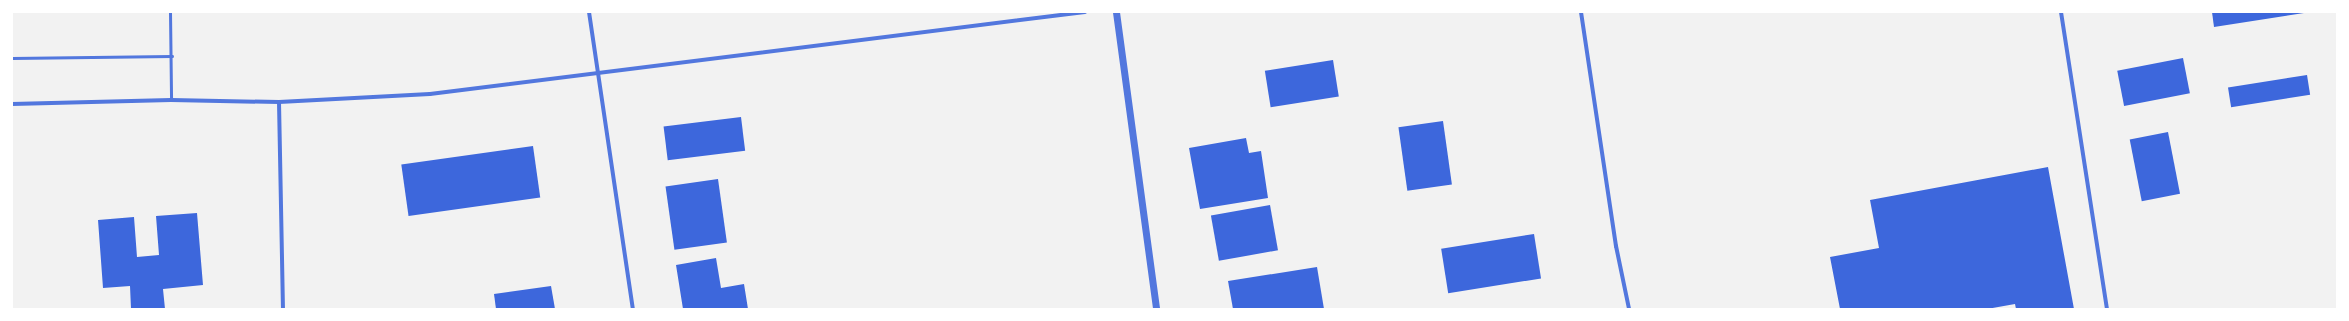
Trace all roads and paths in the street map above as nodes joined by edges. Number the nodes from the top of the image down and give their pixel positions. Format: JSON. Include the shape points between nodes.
{"nodes":[{"id":1,"x":170,"y":12,"type":"edge"},
{"id":2,"x":589,"y":12,"type":"edge"},
{"id":3,"x":1085,"y":12,"type":"edge"},
{"id":4,"x":1116,"y":12,"type":"edge"},
{"id":5,"x":1581,"y":12,"type":"edge"},
{"id":6,"x":2061,"y":12,"type":"edge"},
{"id":7,"x":172,"y":56,"type":"junction"},
{"id":8,"x":12,"y":58,"type":"edge"},
{"id":9,"x":598,"y":75,"type":"junction"},
{"id":10,"x":171,"y":100,"type":"junction"},
{"id":11,"x":279,"y":102,"type":"junction"},
{"id":12,"x":12,"y":104,"type":"edge"},
{"id":13,"x":283,"y":309,"type":"edge"},
{"id":14,"x":633,"y":309,"type":"edge"},
{"id":15,"x":1156,"y":309,"type":"edge"},
{"id":16,"x":1629,"y":309,"type":"edge"},
{"id":17,"x":2107,"y":309,"type":"edge"}],
"edges":[{"from":1,"to":7,"type":"lane"},
{"from":2,"to":9,"type":"street"},
{"from":3,"to":9,"type":"street"},
{"from":4,"to":15,"type":"street"},
{"from":5,"to":16,"type":"street","via":[[1616,246]]},
{"from":6,"to":17,"type":"street"},
{"from":7,"to":8,"type":"lane"},
{"from":7,"to":10,"type":"lane"},
{"from":9,"to":11,"type":"street","via":[[430,94]]},
{"from":9,"to":14,"type":"street"},
{"from":10,"to":11,"type":"street"},
{"from":10,"to":12,"type":"street"},
{"from":11,"to":13,"type":"street"}]}
